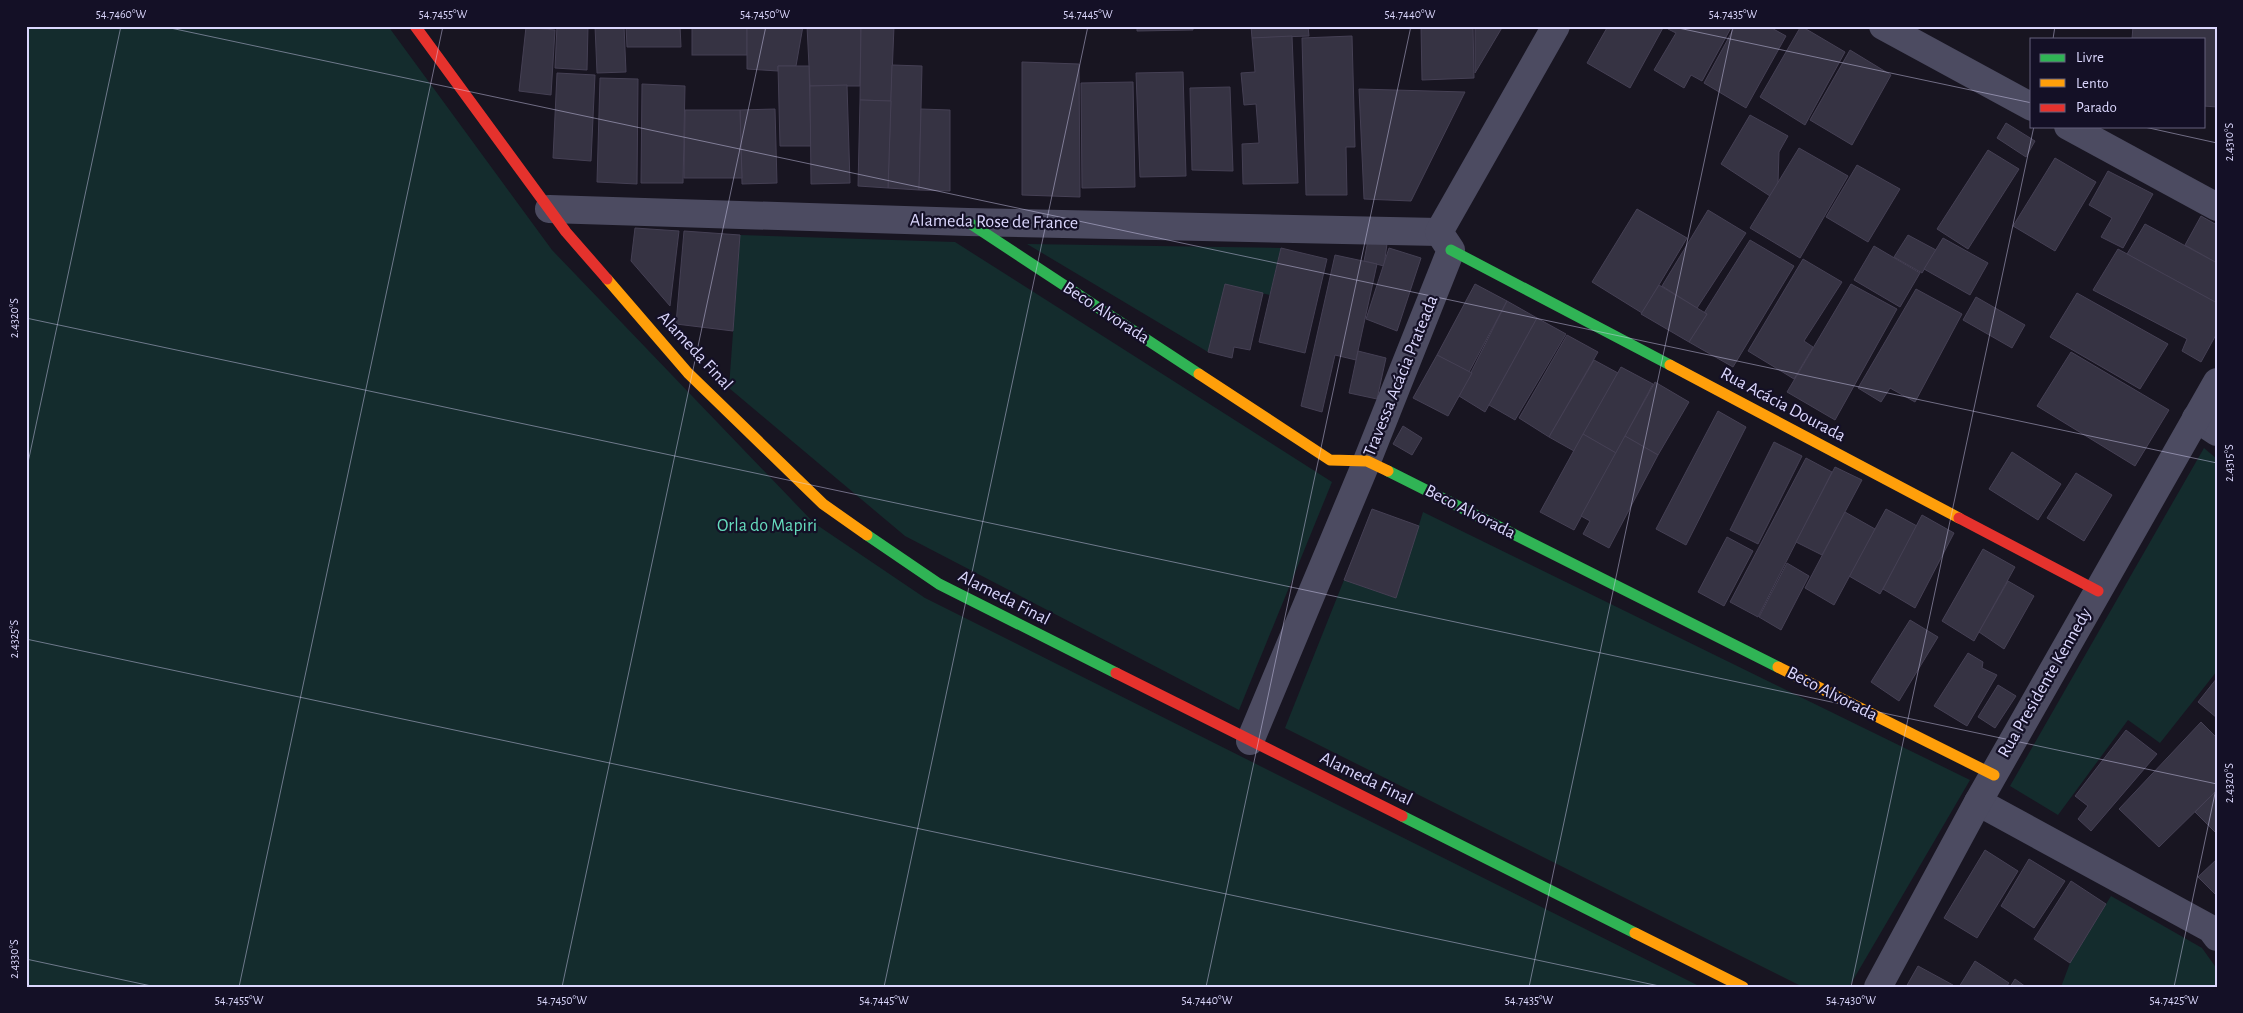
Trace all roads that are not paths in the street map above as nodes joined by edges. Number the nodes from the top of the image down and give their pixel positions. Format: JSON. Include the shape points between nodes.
{"nodes":[{"id":1,"x":415,"y":26,"type":"edge"},
{"id":2,"x":1556,"y":26,"type":"edge"},
{"id":3,"x":1883,"y":26,"type":"edge"},
{"id":4,"x":2030,"y":106,"type":"edge"},
{"id":5,"x":2072,"y":128,"type":"edge"},
{"id":6,"x":2217,"y":207,"type":"edge"},
{"id":7,"x":549,"y":209,"type":"junction"},
{"id":8,"x":968,"y":222,"type":"junction"},
{"id":9,"x":1445,"y":241,"type":"junction"},
{"id":10,"x":2217,"y":382,"type":"edge"},
{"id":11,"x":2206,"y":425,"type":"edge"},
{"id":12,"x":1367,"y":461,"type":"junction"},
{"id":13,"x":2098,"y":591,"type":"junction"},
{"id":14,"x":1250,"y":741,"type":"junction"},
{"id":15,"x":1994,"y":775,"type":"junction"},
{"id":16,"x":1978,"y":802,"type":"junction"},
{"id":17,"x":2217,"y":937,"type":"edge"},
{"id":18,"x":1743,"y":987,"type":"edge"},
{"id":19,"x":1878,"y":987,"type":"edge"}],
"edges":[{"from":1,"to":7,"type":"street","name":"Alameda Final"},
{"from":2,"to":9,"type":"street","name":"Travessa Acácia Prateada"},
{"from":3,"to":4,"type":"street"},
{"from":5,"to":6,"type":"street"},
{"from":7,"to":8,"type":"street","name":"Alameda Rose de France"},
{"from":7,"to":14,"type":"street","name":"Alameda Final","via":[[688,373],[823,504],[938,584]]},
{"from":8,"to":9,"type":"street","name":"Alameda Rose de France"},
{"from":8,"to":12,"type":"street","name":"Beco Alvorada","via":[[1330,460]]},
{"from":9,"to":12,"type":"street","name":"Travessa Acácia Prateada"},
{"from":9,"to":13,"type":"street","name":"Rua Acácia Dourada"},
{"from":10,"to":11,"type":"street","name":"Rua Presidente Kennedy"},
{"from":11,"to":13,"type":"street","name":"Rua Presidente Kennedy"},
{"from":12,"to":14,"type":"street","name":"Travessa Acácia Prateada"},
{"from":12,"to":15,"type":"street","name":"Beco Alvorada"},
{"from":13,"to":15,"type":"street","name":"Rua Presidente Kennedy"},
{"from":14,"to":18,"type":"street","name":"Alameda Final"},
{"from":15,"to":16,"type":"street","name":"Rua Presidente Kennedy"},
{"from":16,"to":17,"type":"street","via":[[2211,929]]},
{"from":16,"to":19,"type":"street","name":"Rua Presidente Kennedy"}]}
